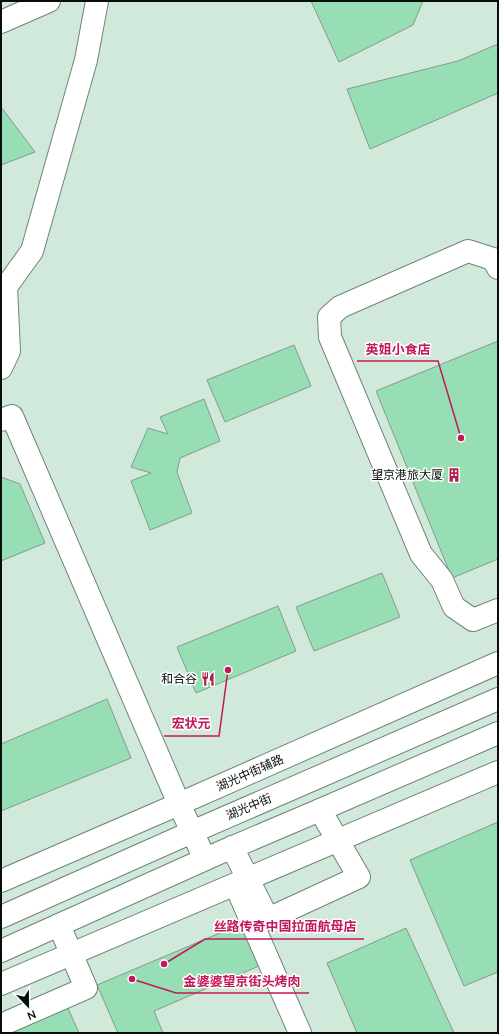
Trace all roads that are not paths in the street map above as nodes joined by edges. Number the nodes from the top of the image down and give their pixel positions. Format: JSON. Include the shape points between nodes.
{"nodes":[{"id":1,"x":49,"y":1,"type":"edge"},
{"id":2,"x":97,"y":1,"type":"edge"},
{"id":3,"x":1,"y":22,"type":"edge"},
{"id":4,"x":498,"y":268,"type":"edge"},
{"id":5,"x":1,"y":368,"type":"edge"},
{"id":6,"x":1,"y":420,"type":"edge"},
{"id":7,"x":498,"y":610,"type":"edge"},
{"id":8,"x":498,"y":662,"type":"edge"},
{"id":9,"x":498,"y":699,"type":"edge"},
{"id":10,"x":498,"y":733,"type":"edge"},
{"id":11,"x":498,"y":772,"type":"edge"},
{"id":12,"x":179,"y":804,"type":"junction"},
{"id":13,"x":320,"y":810,"type":"junction"},
{"id":14,"x":192,"y":832,"type":"junction"},
{"id":15,"x":338,"y":840,"type":"junction"},
{"id":16,"x":218,"y":853,"type":"junction"},
{"id":17,"x":1,"y":881,"type":"edge"},
{"id":18,"x":242,"y":881,"type":"junction"},
{"id":19,"x":1,"y":917,"type":"edge"},
{"id":20,"x":59,"y":925,"type":"junction"},
{"id":21,"x":1,"y":951,"type":"edge"},
{"id":22,"x":71,"y":954,"type":"junction"},
{"id":23,"x":1,"y":984,"type":"edge"},
{"id":24,"x":1,"y":1025,"type":"edge"},
{"id":25,"x":300,"y":1033,"type":"edge"}],
"edges":[{"from":1,"to":3,"type":"street"},
{"from":2,"to":5,"type":"street","via":[[86,60],[32,251],[6,287],[9,351]]},
{"from":4,"to":7,"type":"street","via":[[493,258],[468,251],[340,307],[329,317],[330,337],[421,554],[442,580],[454,607],[474,620]]},
{"from":6,"to":12,"type":"street","via":[[12,416]]},
{"from":8,"to":12,"type":"street","name":"湖光中街辅路"},
{"from":9,"to":14,"type":"street","name":"湖光中街"},
{"from":10,"to":13,"type":"street"},
{"from":11,"to":15,"type":"street"},
{"from":12,"to":14,"type":"street"},
{"from":12,"to":17,"type":"street","name":"湖光中街辅路"},
{"from":13,"to":15,"type":"street"},
{"from":13,"to":16,"type":"street"},
{"from":14,"to":16,"type":"street"},
{"from":14,"to":19,"type":"street","name":"湖光中街"},
{"from":15,"to":18,"type":"street"},
{"from":15,"to":18,"type":"street","via":[[359,876],[268,919]]},
{"from":16,"to":18,"type":"street"},
{"from":16,"to":20,"type":"street"},
{"from":18,"to":22,"type":"street"},
{"from":18,"to":25,"type":"street"},
{"from":20,"to":21,"type":"street"},
{"from":20,"to":22,"type":"street"},
{"from":22,"to":23,"type":"street"},
{"from":22,"to":24,"type":"street","via":[[86,988]]}]}
